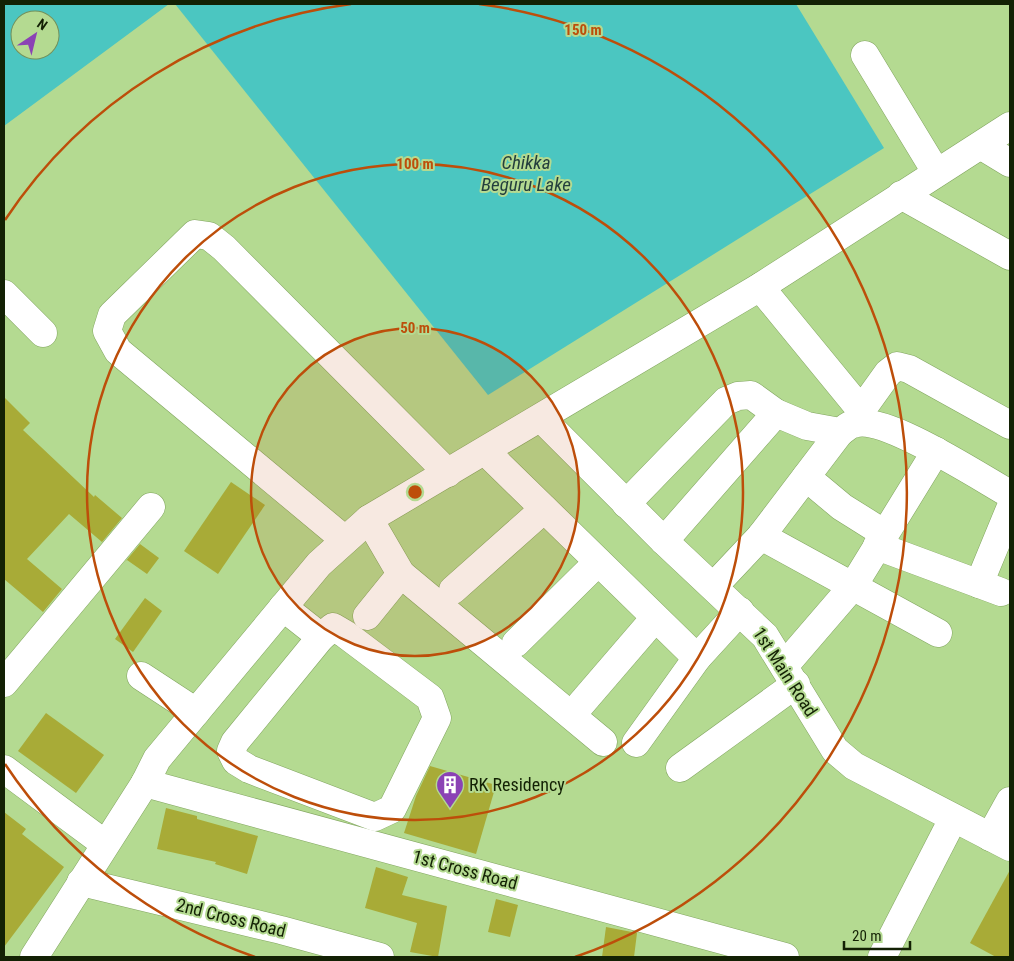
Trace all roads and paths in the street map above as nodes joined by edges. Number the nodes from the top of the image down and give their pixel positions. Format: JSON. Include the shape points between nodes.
{"nodes":[{"id":1,"x":865,"y":55,"type":"dead end"},
{"id":2,"x":1010,"y":126,"type":"edge"},
{"id":3,"x":982,"y":146,"type":"junction"},
{"id":4,"x":1010,"y":163,"type":"edge"},
{"id":5,"x":936,"y":172,"type":"junction"},
{"id":6,"x":901,"y":195,"type":"junction"},
{"id":7,"x":1010,"y":256,"type":"edge"},
{"id":8,"x":760,"y":287,"type":"junction"},
{"id":9,"x":4,"y":294,"type":"edge"},
{"id":10,"x":43,"y":333,"type":"dead end"},
{"id":11,"x":776,"y":413,"type":"junction"},
{"id":12,"x":541,"y":418,"type":"junction"},
{"id":13,"x":1010,"y":425,"type":"edge"},
{"id":14,"x":840,"y":432,"type":"junction"},
{"id":15,"x":485,"y":451,"type":"junction"},
{"id":16,"x":936,"y":451,"type":"junction"},
{"id":17,"x":448,"y":473,"type":"junction"},
{"id":18,"x":806,"y":477,"type":"junction"},
{"id":19,"x":1010,"y":494,"type":"edge"},
{"id":20,"x":626,"y":504,"type":"junction"},
{"id":21,"x":151,"y":507,"type":"dead end"},
{"id":22,"x":544,"y":509,"type":"junction"},
{"id":23,"x":1010,"y":509,"type":"edge"},
{"id":24,"x":369,"y":519,"type":"junction"},
{"id":25,"x":761,"y":536,"type":"junction"},
{"id":26,"x":345,"y":540,"type":"junction"},
{"id":27,"x":881,"y":540,"type":"junction"},
{"id":28,"x":664,"y":541,"type":"junction"},
{"id":29,"x":598,"y":562,"type":"junction"},
{"id":30,"x":401,"y":574,"type":"junction"},
{"id":31,"x":714,"y":586,"type":"junction"},
{"id":32,"x":853,"y":586,"type":"junction"},
{"id":33,"x":452,"y":590,"type":"dead end"},
{"id":34,"x":283,"y":607,"type":"junction"},
{"id":35,"x":740,"y":611,"type":"junction"},
{"id":36,"x":367,"y":616,"type":"dead end"},
{"id":37,"x":655,"y":618,"type":"junction"},
{"id":38,"x":938,"y":633,"type":"dead end"},
{"id":39,"x":321,"y":637,"type":"junction"},
{"id":40,"x":516,"y":643,"type":"dead end"},
{"id":41,"x":697,"y":658,"type":"junction"},
{"id":42,"x":790,"y":674,"type":"junction"},
{"id":43,"x":141,"y":676,"type":"dead end"},
{"id":44,"x":4,"y":683,"type":"edge"},
{"id":45,"x":581,"y":704,"type":"dead end"},
{"id":46,"x":196,"y":712,"type":"junction"},
{"id":47,"x":603,"y":742,"type":"dead end"},
{"id":48,"x":636,"y":744,"type":"dead end"},
{"id":49,"x":680,"y":768,"type":"dead end"},
{"id":50,"x":4,"y":770,"type":"edge"},
{"id":51,"x":146,"y":783,"type":"junction"},
{"id":52,"x":1010,"y":801,"type":"edge"},
{"id":53,"x":342,"y":805,"type":"junction"},
{"id":54,"x":953,"y":819,"type":"junction"},
{"id":55,"x":338,"y":835,"type":"junction"},
{"id":56,"x":1000,"y":842,"type":"edge"},
{"id":57,"x":105,"y":844,"type":"junction"},
{"id":58,"x":81,"y":882,"type":"junction"},
{"id":59,"x":34,"y":957,"type":"edge"},
{"id":60,"x":380,"y":957,"type":"edge"},
{"id":61,"x":785,"y":957,"type":"edge"},
{"id":62,"x":882,"y":957,"type":"edge"}],
"edges":[{"from":1,"to":5,"type":"street"},
{"from":2,"to":3,"type":"street"},
{"from":3,"to":4,"type":"street"},
{"from":3,"to":5,"type":"street"},
{"from":5,"to":6,"type":"street"},
{"from":6,"to":7,"type":"street"},
{"from":6,"to":8,"type":"street"},
{"from":8,"to":12,"type":"street"},
{"from":8,"to":13,"type":"street","via":[[856,404],[865,405],[888,373],[897,366],[909,369]]},
{"from":9,"to":10,"type":"street"},
{"from":11,"to":14,"type":"street","via":[[807,426]]},
{"from":11,"to":20,"type":"street","via":[[751,395],[738,396],[726,402]]},
{"from":11,"to":28,"type":"street"},
{"from":12,"to":15,"type":"street"},
{"from":12,"to":20,"type":"street","name":"1st Main Road"},
{"from":14,"to":16,"type":"street","via":[[854,423],[880,425]]},
{"from":14,"to":18,"type":"street"},
{"from":15,"to":17,"type":"street"},
{"from":15,"to":22,"type":"street"},
{"from":16,"to":19,"type":"street"},
{"from":16,"to":27,"type":"street"},
{"from":17,"to":24,"type":"street"},
{"from":17,"to":26,"type":"street","via":[[224,248],[209,236],[195,234],[112,315],[107,331],[118,351]]},
{"from":18,"to":25,"type":"street"},
{"from":18,"to":27,"type":"street"},
{"from":20,"to":28,"type":"street","name":"1st Main Road"},
{"from":21,"to":44,"type":"street"},
{"from":22,"to":29,"type":"street"},
{"from":22,"to":33,"type":"street"},
{"from":23,"to":27,"type":"street","via":[[990,588]]},
{"from":24,"to":26,"type":"street"},
{"from":24,"to":30,"type":"street"},
{"from":25,"to":31,"type":"street"},
{"from":25,"to":32,"type":"street"},
{"from":26,"to":34,"type":"street","via":[[319,564]]},
{"from":27,"to":32,"type":"street"},
{"from":28,"to":31,"type":"street","name":"1st Main Road"},
{"from":29,"to":37,"type":"street"},
{"from":29,"to":40,"type":"street"},
{"from":30,"to":36,"type":"street"},
{"from":30,"to":47,"type":"street"},
{"from":31,"to":35,"type":"street","name":"1st Main Road"},
{"from":32,"to":38,"type":"street"},
{"from":32,"to":42,"type":"street"},
{"from":34,"to":39,"type":"street"},
{"from":34,"to":46,"type":"street"},
{"from":35,"to":41,"type":"street"},
{"from":35,"to":42,"type":"street","name":"1st Main Road","via":[[765,636]]},
{"from":37,"to":41,"type":"street"},
{"from":37,"to":45,"type":"street"},
{"from":39,"to":53,"type":"street","via":[[231,751],[236,761],[249,769]]},
{"from":39,"to":53,"type":"street","via":[[333,627],[345,634],[430,698],[437,718],[392,809],[375,817]]},
{"from":41,"to":48,"type":"street"},
{"from":42,"to":49,"type":"street"},
{"from":42,"to":54,"type":"street","name":"1st Main Road","via":[[844,759]]},
{"from":43,"to":46,"type":"street"},
{"from":46,"to":51,"type":"street","via":[[157,759]]},
{"from":50,"to":57,"type":"street"},
{"from":51,"to":55,"type":"street","name":"1st Cross Road"},
{"from":51,"to":57,"type":"street"},
{"from":52,"to":56,"type":"street"},
{"from":53,"to":55,"type":"street"},
{"from":54,"to":56,"type":"street","name":"1st Main Road"},
{"from":54,"to":62,"type":"street"},
{"from":55,"to":61,"type":"street","name":"1st Cross Road"},
{"from":57,"to":58,"type":"street"},
{"from":58,"to":59,"type":"street"},
{"from":58,"to":60,"type":"street","name":"2nd Cross Road"}]}
